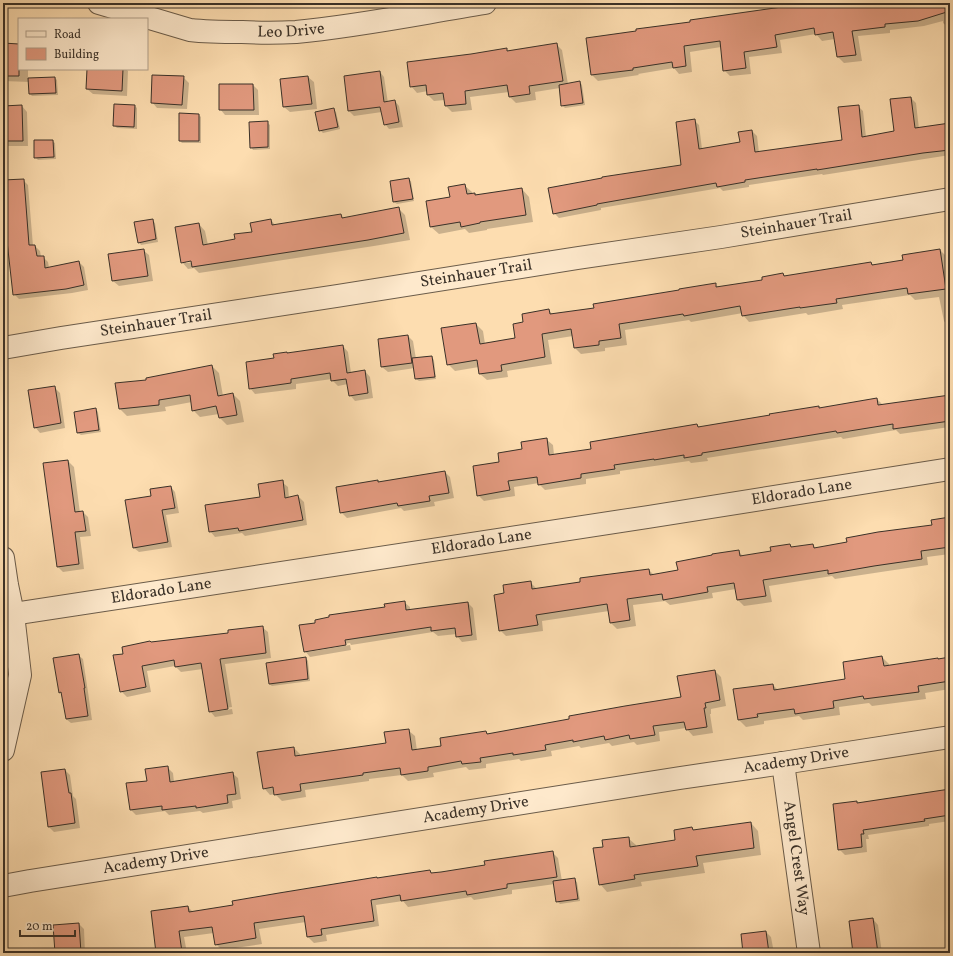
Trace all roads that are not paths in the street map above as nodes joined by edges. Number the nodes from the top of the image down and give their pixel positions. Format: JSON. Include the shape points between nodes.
{"nodes":[{"id":1,"x":99,"y":3,"type":"edge"},
{"id":2,"x":485,"y":3,"type":"edge"},
{"id":3,"x":950,"y":199,"type":"edge"},
{"id":4,"x":3,"y":348,"type":"edge"},
{"id":5,"x":950,"y":469,"type":"edge"},
{"id":6,"x":3,"y":558,"type":"edge"},
{"id":7,"x":12,"y":614,"type":"junction"},
{"id":8,"x":950,"y":737,"type":"edge"},
{"id":9,"x":3,"y":750,"type":"edge"},
{"id":10,"x":783,"y":763,"type":"junction"},
{"id":11,"x":3,"y":886,"type":"edge"},
{"id":12,"x":808,"y":953,"type":"edge"}],
"edges":[{"from":1,"to":2,"type":"street","name":"Leo Drive","via":[[190,30],[274,33],[335,27]]},
{"from":3,"to":4,"type":"street","name":"Steinhauer Trail"},
{"from":5,"to":7,"type":"street","name":"Eldorado Lane"},
{"from":6,"to":7,"type":"street"},
{"from":7,"to":9,"type":"street","via":[[20,675]]},
{"from":8,"to":10,"type":"street","name":"Academy Drive"},
{"from":10,"to":11,"type":"street","name":"Academy Drive"},
{"from":10,"to":12,"type":"street","name":"Angel Crest Way"}]}
